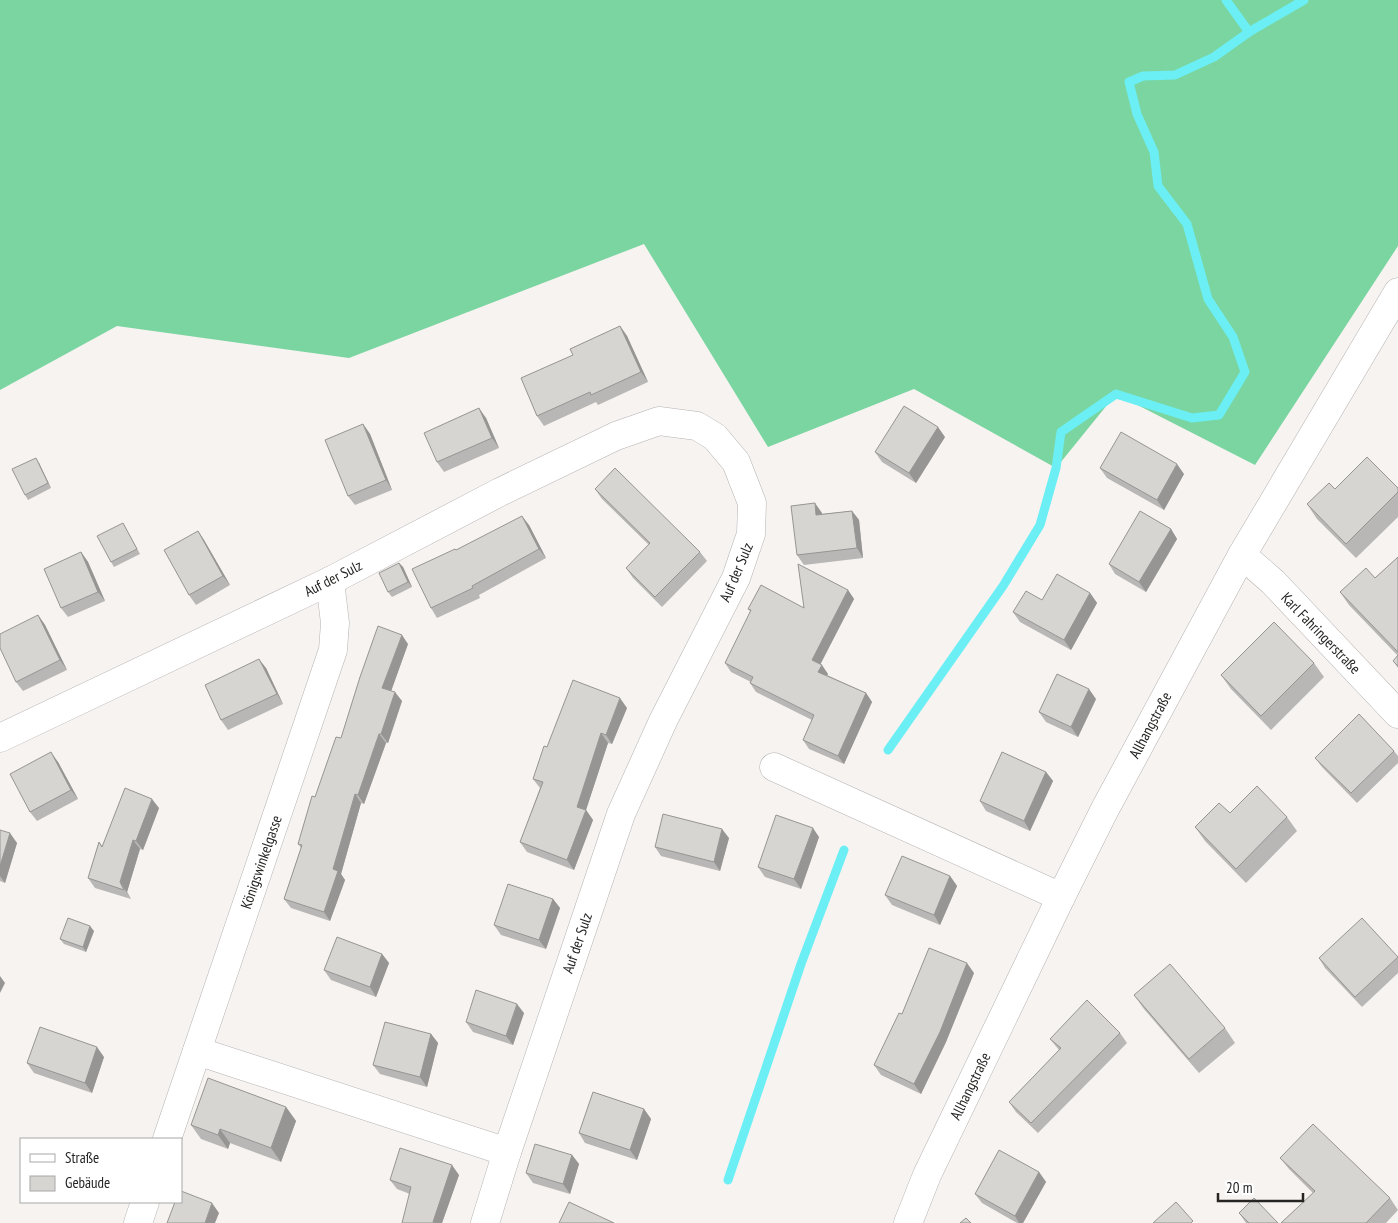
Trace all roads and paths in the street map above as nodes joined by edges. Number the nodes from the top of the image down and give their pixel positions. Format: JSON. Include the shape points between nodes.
{"nodes":[{"id":1,"x":1398,"y":292,"type":"edge"},
{"id":2,"x":1242,"y":556,"type":"junction"},
{"id":3,"x":330,"y":581,"type":"junction"},
{"id":4,"x":1398,"y":714,"type":"edge"},
{"id":5,"x":2,"y":731,"type":"edge"},
{"id":6,"x":774,"y":767,"type":"dead end"},
{"id":7,"x":1061,"y":896,"type":"junction"},
{"id":8,"x":197,"y":1050,"type":"junction"},
{"id":9,"x":166,"y":1138,"type":"edge"},
{"id":10,"x":507,"y":1152,"type":"junction"},
{"id":11,"x":145,"y":1203,"type":"edge"},
{"id":12,"x":138,"y":1223,"type":"edge"},
{"id":13,"x":485,"y":1223,"type":"edge"},
{"id":14,"x":908,"y":1223,"type":"edge"}],
"edges":[{"from":1,"to":2,"type":"street","name":"Allhangstraße"},
{"from":2,"to":4,"type":"street","name":"Karl Fahringerstraße","via":[[1273,582]]},
{"from":2,"to":7,"type":"street","name":"Allhangstraße"},
{"from":3,"to":5,"type":"street","name":"Auf der Sulz"},
{"from":3,"to":8,"type":"street","name":"Königswinkelgasse","via":[[335,623],[333,650]]},
{"from":3,"to":10,"type":"street","name":"Auf der Sulz","via":[[508,487],[616,436],[659,421],[697,426],[715,437],[736,462],[752,503],[751,534],[736,578],[663,721],[621,814]]},
{"from":6,"to":7,"type":"street"},
{"from":7,"to":14,"type":"street","name":"Allhangstraße"},
{"from":8,"to":9,"type":"street","name":"Königswinkelgasse"},
{"from":8,"to":10,"type":"street"},
{"from":10,"to":13,"type":"street","name":"Auf der Sulz"},
{"from":11,"to":12,"type":"street"}]}
